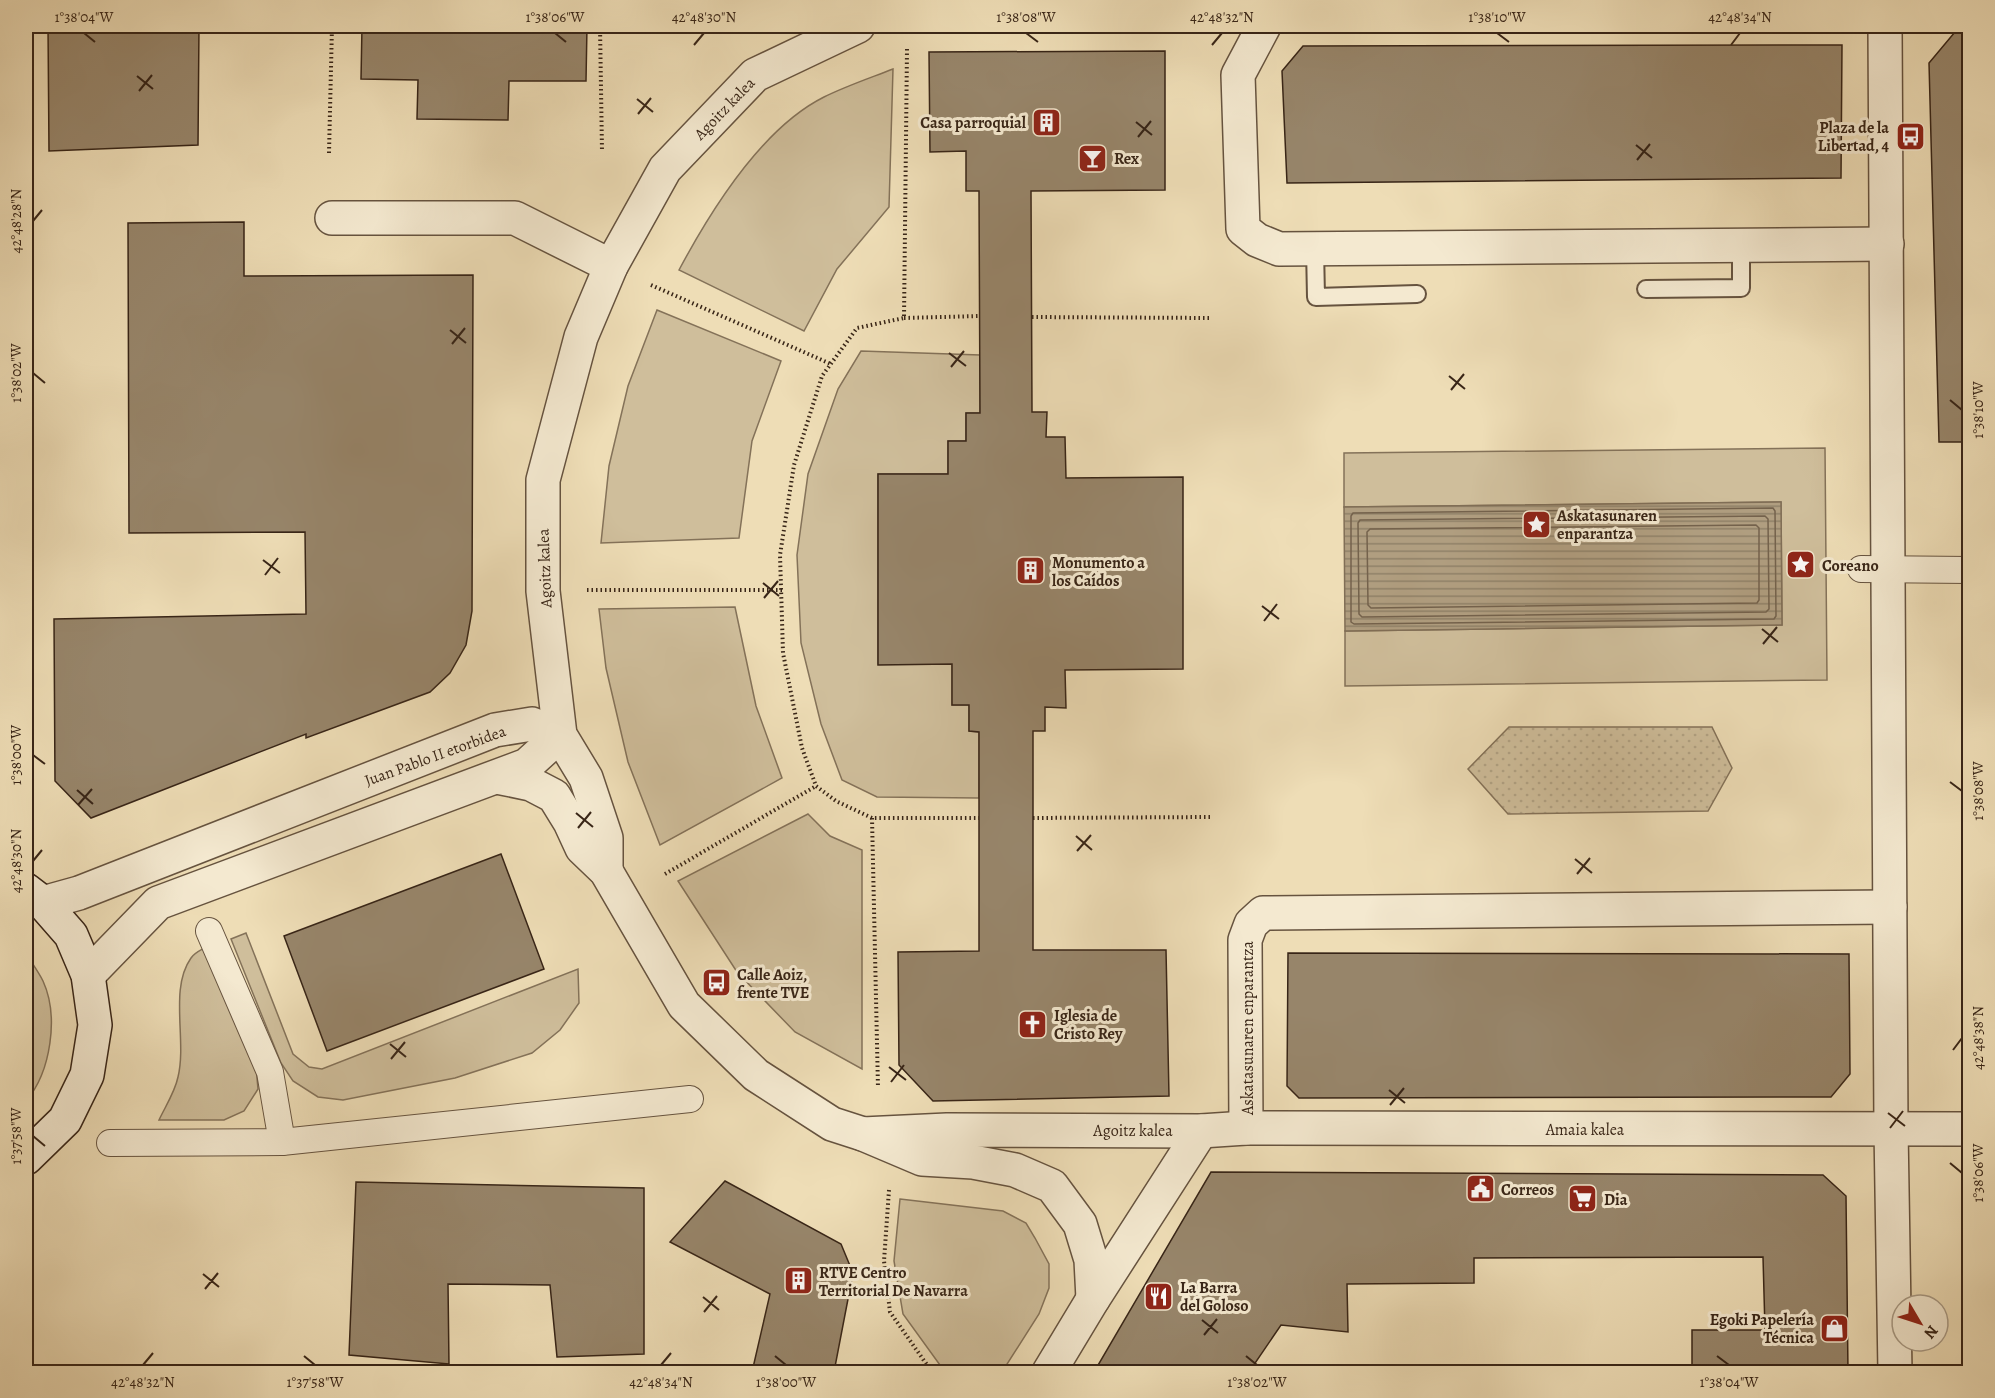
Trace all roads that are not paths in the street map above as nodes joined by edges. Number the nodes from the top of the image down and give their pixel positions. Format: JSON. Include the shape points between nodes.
{"nodes":[{"id":1,"x":858,"y":26,"type":"edge"},
{"id":2,"x":1264,"y":26,"type":"edge"},
{"id":3,"x":1886,"y":26,"type":"edge"},
{"id":4,"x":332,"y":218,"type":"dead end"},
{"id":5,"x":1887,"y":244,"type":"junction"},
{"id":6,"x":1741,"y":245,"type":"junction"},
{"id":7,"x":1315,"y":248,"type":"junction"},
{"id":8,"x":611,"y":266,"type":"junction"},
{"id":9,"x":1646,"y":290,"type":"dead end"},
{"id":10,"x":1417,"y":294,"type":"dead end"},
{"id":11,"x":1875,"y":569,"type":"junction"},
{"id":12,"x":1970,"y":570,"type":"edge"},
{"id":13,"x":560,"y":735,"type":"junction"},
{"id":14,"x":497,"y":777,"type":"junction"},
{"id":15,"x":606,"y":871,"type":"junction"},
{"id":16,"x":34,"y":897,"type":"edge"},
{"id":17,"x":1890,"y":907,"type":"junction"},
{"id":18,"x":209,"y":931,"type":"dead end"},
{"id":19,"x":88,"y":975,"type":"junction"},
{"id":20,"x":690,"y":1099,"type":"dead end"},
{"id":21,"x":1246,"y":1128,"type":"junction"},
{"id":22,"x":1891,"y":1129,"type":"junction"},
{"id":23,"x":1970,"y":1129,"type":"edge"},
{"id":24,"x":1201,"y":1131,"type":"junction"},
{"id":25,"x":863,"y":1134,"type":"junction"},
{"id":26,"x":282,"y":1142,"type":"junction"},
{"id":27,"x":110,"y":1143,"type":"dead end"},
{"id":28,"x":27,"y":1159,"type":"edge"},
{"id":29,"x":1093,"y":1299,"type":"junction"},
{"id":30,"x":1049,"y":1372,"type":"edge"},
{"id":31,"x":1895,"y":1372,"type":"edge"}],
"edges":[{"from":1,"to":8,"type":"street","name":"Agoitz kalea","via":[[754,75],[665,169]]},
{"from":2,"to":7,"type":"street","via":[[1238,75],[1243,229],[1279,249]]},
{"from":3,"to":5,"type":"street"},
{"from":4,"to":8,"type":"street","via":[[515,218]]},
{"from":5,"to":6,"type":"street"},
{"from":5,"to":11,"type":"street"},
{"from":6,"to":7,"type":"street"},
{"from":6,"to":9,"type":"lane","via":[[1741,288]]},
{"from":7,"to":10,"type":"lane","via":[[1316,297]]},
{"from":8,"to":13,"type":"street","name":"Agoitz kalea","via":[[581,337],[543,480],[543,591]]},
{"from":11,"to":12,"type":"street"},
{"from":11,"to":17,"type":"street"},
{"from":13,"to":14,"type":"street","via":[[527,765]]},
{"from":13,"to":15,"type":"street","name":"Agoitz kalea","via":[[586,778],[606,838]]},
{"from":13,"to":16,"type":"street","name":"Juan Pablo II etorbidea","via":[[532,724],[495,730],[79,893]]},
{"from":14,"to":15,"type":"street","name":"Agoitz kalea","via":[[531,784],[554,796],[582,848]]},
{"from":14,"to":19,"type":"street","via":[[158,903]]},
{"from":15,"to":25,"type":"street","name":"Agoitz kalea","via":[[684,1005],[756,1075],[832,1124]]},
{"from":16,"to":19,"type":"street","via":[[71,935]]},
{"from":17,"to":21,"type":"street","name":"Askatasunaren enparantza","via":[[1263,913],[1251,924],[1245,940]]},
{"from":17,"to":22,"type":"street"},
{"from":18,"to":26,"type":"street","via":[[270,1072]]},
{"from":19,"to":28,"type":"street","via":[[95,1025],[87,1075],[65,1120]]},
{"from":20,"to":26,"type":"street"},
{"from":21,"to":22,"type":"street","name":"Amaia kalea"},
{"from":21,"to":24,"type":"street","name":"Amaia kalea"},
{"from":22,"to":23,"type":"street","name":"Amaia kalea"},
{"from":22,"to":31,"type":"street"},
{"from":24,"to":25,"type":"street","name":"Agoitz kalea","via":[[947,1130]]},
{"from":24,"to":29,"type":"street","name":"Agoitz kalea"},
{"from":25,"to":29,"type":"street","name":"Agoitz kalea","via":[[921,1160],[973,1162],[1015,1170],[1052,1186],[1080,1224],[1091,1260]]},
{"from":26,"to":27,"type":"street"},
{"from":29,"to":30,"type":"street","name":"Agoitz kalea"}]}
